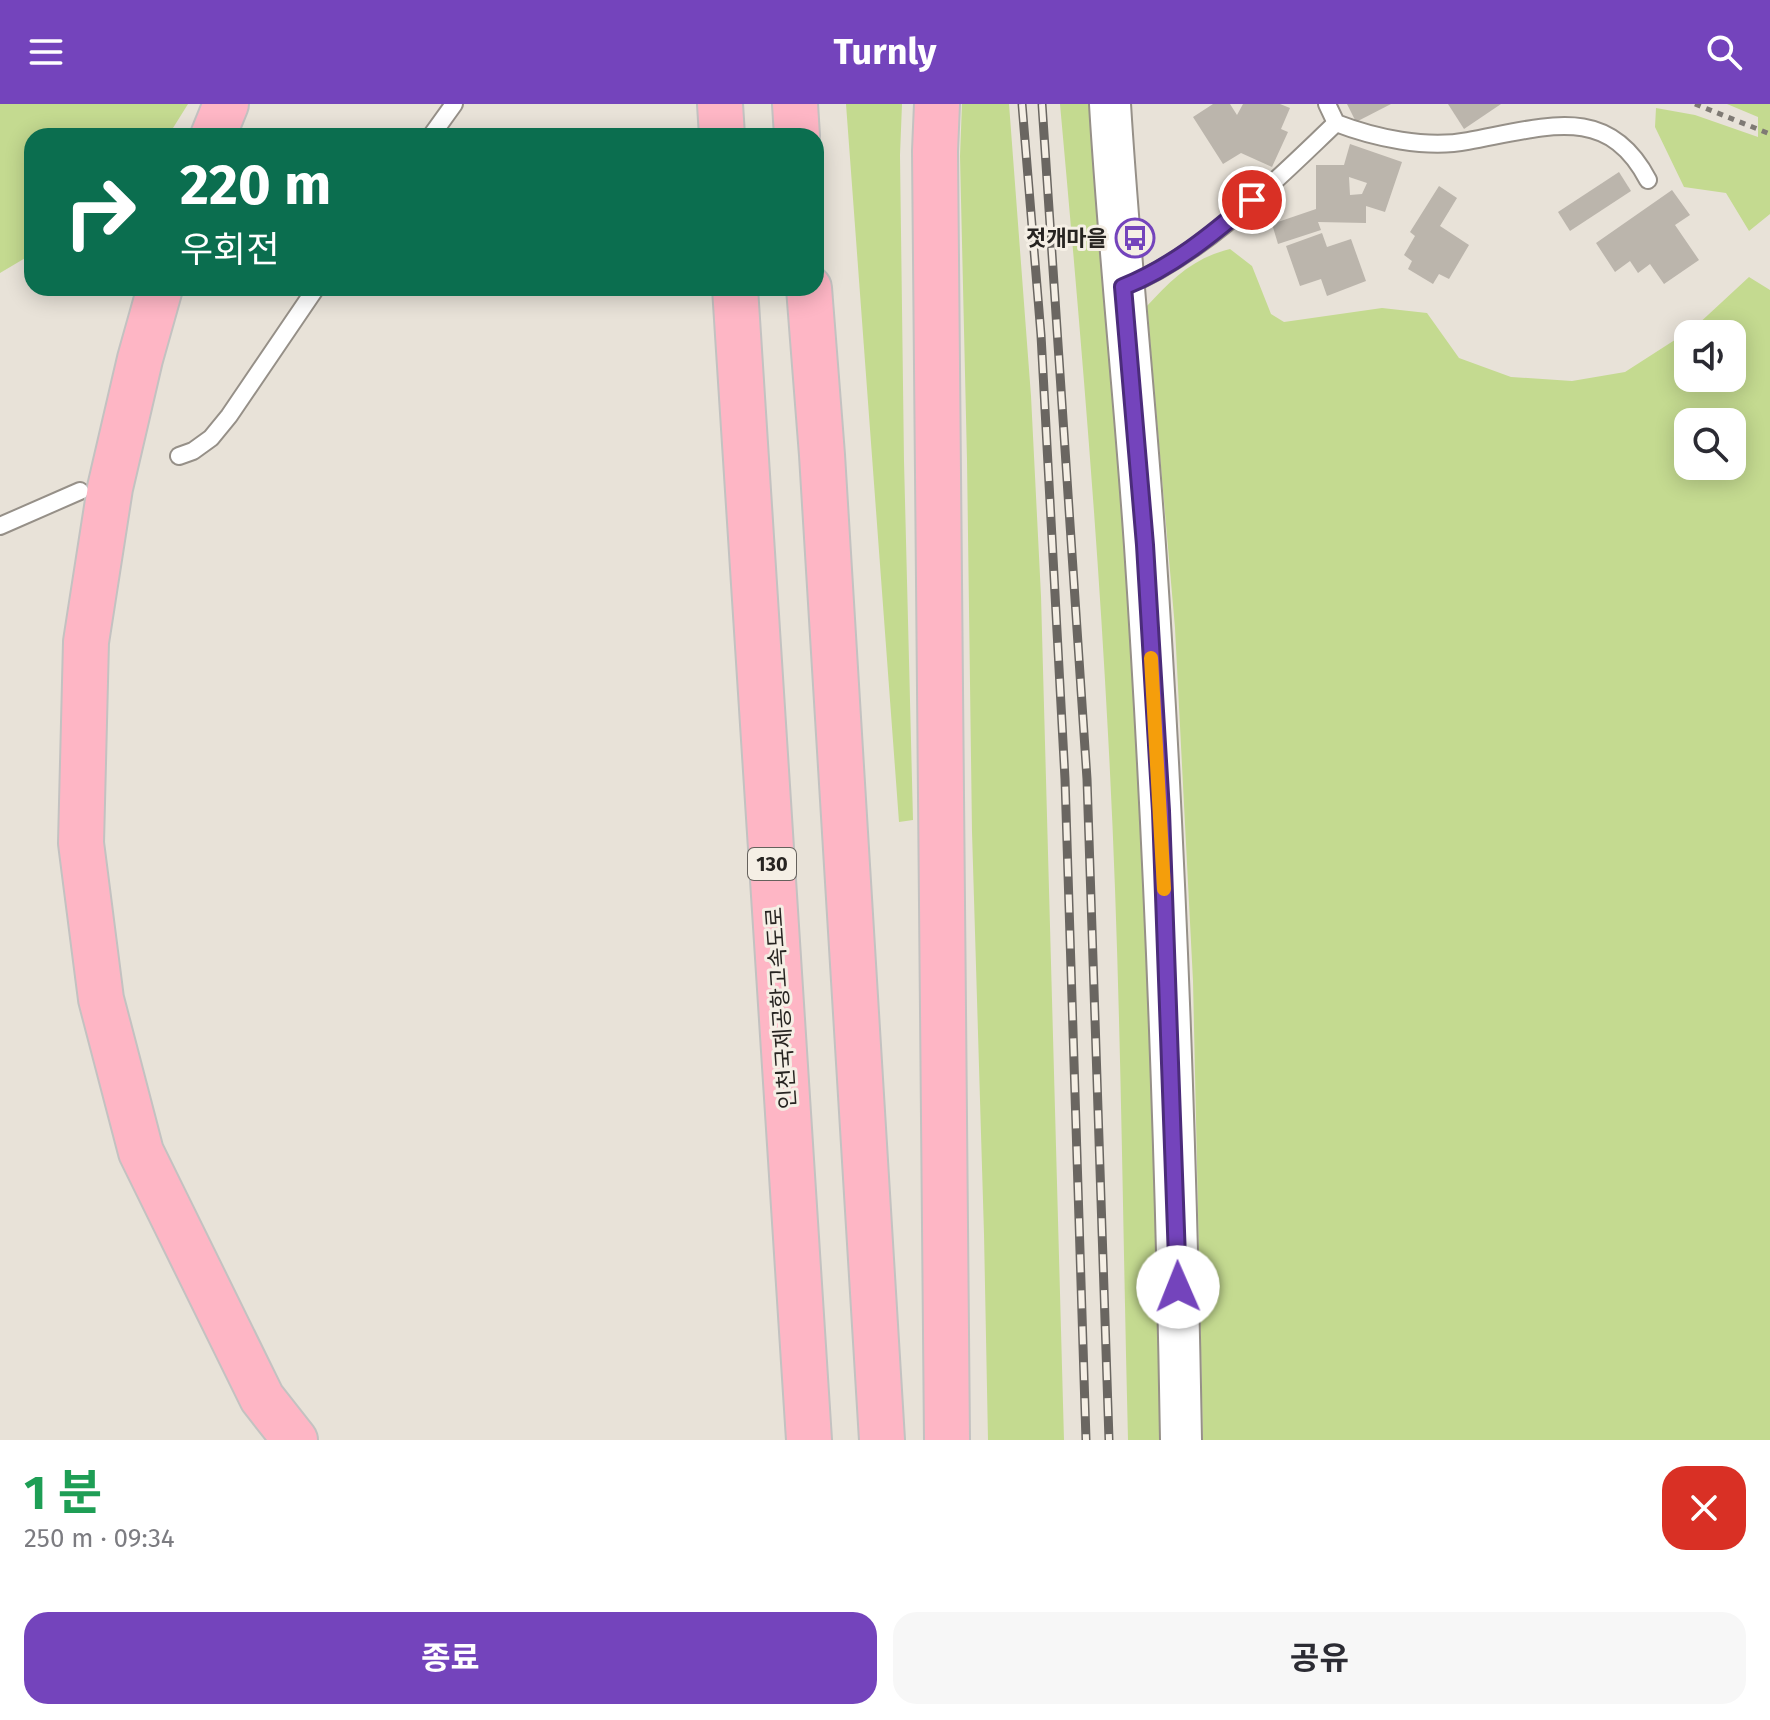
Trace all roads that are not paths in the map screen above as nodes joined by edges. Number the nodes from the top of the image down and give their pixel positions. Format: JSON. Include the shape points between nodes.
{"nodes":[{"id":1,"x":226,"y":104,"type":"edge"},
{"id":2,"x":454,"y":104,"type":"edge"},
{"id":3,"x":720,"y":104,"type":"edge"},
{"id":4,"x":795,"y":104,"type":"edge"},
{"id":5,"x":937,"y":104,"type":"edge"},
{"id":6,"x":1110,"y":104,"type":"edge"},
{"id":7,"x":1327,"y":104,"type":"edge"},
{"id":8,"x":1336,"y":123,"type":"junction"},
{"id":9,"x":216,"y":128,"type":"edge"},
{"id":10,"x":437,"y":128,"type":"edge"},
{"id":11,"x":722,"y":128,"type":"edge"},
{"id":12,"x":796,"y":128,"type":"edge"},
{"id":13,"x":1648,"y":180,"type":"dead end"},
{"id":14,"x":1123,"y":287,"type":"junction"},
{"id":15,"x":158,"y":296,"type":"edge"},
{"id":16,"x":311,"y":296,"type":"edge"},
{"id":17,"x":736,"y":296,"type":"edge"},
{"id":18,"x":810,"y":296,"type":"edge"},
{"id":19,"x":179,"y":456,"type":"dead end"},
{"id":20,"x":80,"y":491,"type":"dead end"},
{"id":21,"x":0,"y":526,"type":"edge"},
{"id":22,"x":295,"y":1440,"type":"edge"},
{"id":23,"x":809,"y":1440,"type":"edge"},
{"id":24,"x":882,"y":1440,"type":"edge"},
{"id":25,"x":947,"y":1440,"type":"edge"},
{"id":26,"x":1181,"y":1440,"type":"edge"}],
"edges":[{"from":1,"to":9,"type":"highway"},
{"from":2,"to":10,"type":"lane"},
{"from":3,"to":11,"type":"highway"},
{"from":4,"to":12,"type":"highway"},
{"from":5,"to":25,"type":"highway"},
{"from":6,"to":14,"type":"street"},
{"from":7,"to":8,"type":"lane"},
{"from":8,"to":13,"type":"lane","via":[[1361,133],[1466,142],[1578,111],[1604,117],[1626,133]]},
{"from":8,"to":14,"type":"lane","via":[[1230,219],[1159,270]]},
{"from":14,"to":26,"type":"street","via":[[1161,811]]},
{"from":15,"to":22,"type":"highway","via":[[110,488],[86,642],[81,843],[101,999],[141,1152],[262,1398]]},
{"from":16,"to":19,"type":"lane","via":[[211,438]]},
{"from":17,"to":23,"type":"highway","name":"인천국제공항고속도로","number":"130"},
{"from":18,"to":24,"type":"highway"},
{"from":20,"to":21,"type":"lane"}]}
